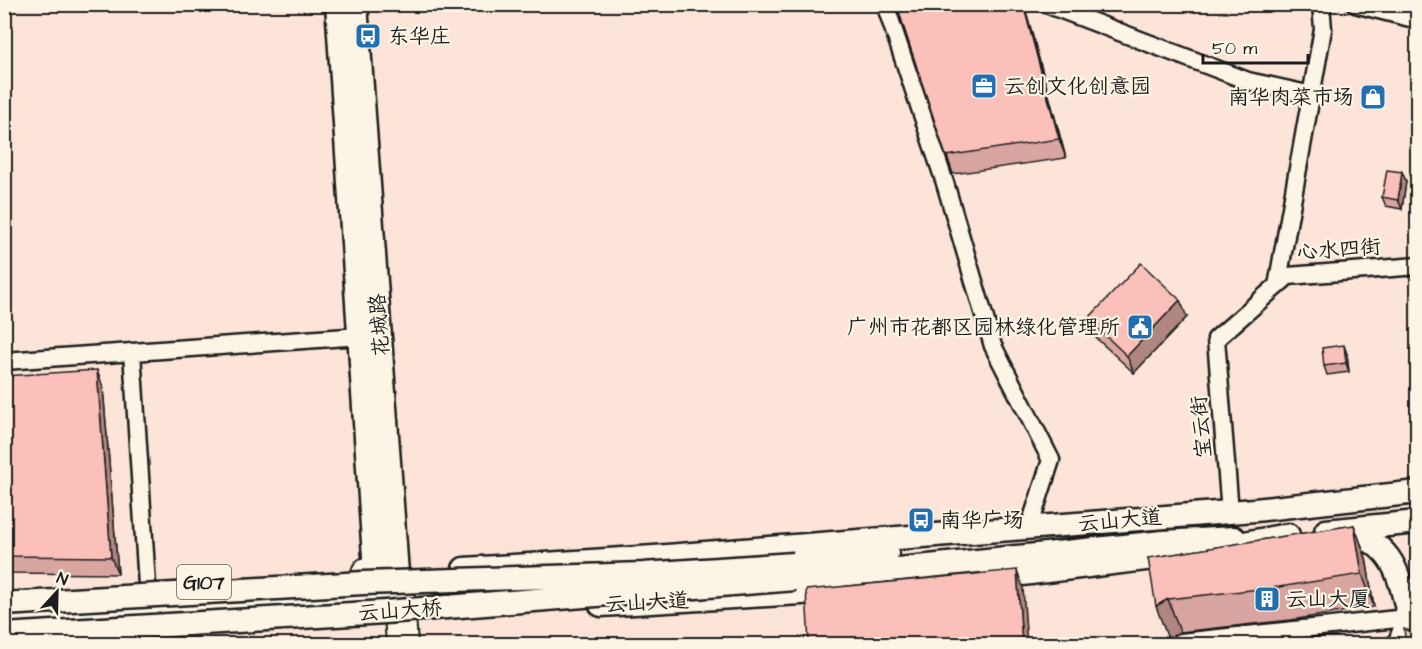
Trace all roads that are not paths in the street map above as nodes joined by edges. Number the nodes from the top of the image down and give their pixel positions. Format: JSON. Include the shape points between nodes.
{"nodes":[{"id":1,"x":337,"y":4,"type":"edge"},
{"id":2,"x":356,"y":4,"type":"edge"},
{"id":3,"x":885,"y":4,"type":"edge"},
{"id":4,"x":1046,"y":4,"type":"edge"},
{"id":5,"x":1321,"y":4,"type":"edge"},
{"id":6,"x":1355,"y":4,"type":"edge"},
{"id":7,"x":1418,"y":20,"type":"edge"},
{"id":8,"x":1312,"y":95,"type":"junction"},
{"id":9,"x":1418,"y":266,"type":"edge"},
{"id":10,"x":1277,"y":286,"type":"junction"},
{"id":11,"x":361,"y":336,"type":"junction"},
{"id":12,"x":1216,"y":339,"type":"joint"},
{"id":13,"x":132,"y":352,"type":"junction"},
{"id":14,"x":4,"y":361,"type":"edge"},
{"id":15,"x":1418,"y":492,"type":"edge"},
{"id":16,"x":1255,"y":510,"type":"junction"},
{"id":17,"x":1230,"y":512,"type":"junction"},
{"id":18,"x":1418,"y":522,"type":"edge"},
{"id":19,"x":1029,"y":528,"type":"junction"},
{"id":20,"x":1349,"y":529,"type":"junction"},
{"id":21,"x":1288,"y":535,"type":"junction"},
{"id":22,"x":794,"y":572,"type":"junction"},
{"id":23,"x":1418,"y":587,"type":"edge"},
{"id":24,"x":4,"y":594,"type":"edge"},
{"id":25,"x":152,"y":601,"type":"junction"},
{"id":26,"x":387,"y":601,"type":"edge"},
{"id":27,"x":4,"y":604,"type":"edge"},
{"id":28,"x":4,"y":615,"type":"edge"},
{"id":29,"x":1407,"y":615,"type":"junction"},
{"id":30,"x":4,"y":624,"type":"edge"},
{"id":31,"x":4,"y":635,"type":"edge"},
{"id":32,"x":1181,"y":642,"type":"dead end"},
{"id":33,"x":4,"y":644,"type":"edge"},
{"id":34,"x":402,"y":645,"type":"edge"},
{"id":35,"x":1396,"y":645,"type":"edge"}],
"edges":[{"from":1,"to":11,"type":"main road","name":"花城路"},
{"from":2,"to":26,"type":"main road","name":"花城路"},
{"from":3,"to":19,"type":"street","via":[[945,183],[993,346],[1051,460]]},
{"from":4,"to":8,"type":"street","via":[[1248,81]]},
{"from":5,"to":8,"type":"street","via":[[1323,29]]},
{"from":6,"to":7,"type":"street"},
{"from":8,"to":10,"type":"street"},
{"from":9,"to":10,"type":"street","name":"心水四街","via":[[1288,276]]},
{"from":10,"to":12,"type":"street","name":"心水四街"},
{"from":11,"to":13,"type":"street"},
{"from":11,"to":26,"type":"main road","name":"花城路"},
{"from":12,"to":17,"type":"street","name":"宝云街"},
{"from":13,"to":14,"type":"street"},
{"from":13,"to":25,"type":"street"},
{"from":15,"to":16,"type":"main road","name":"云山大道"},
{"from":16,"to":17,"type":"main road","name":"云山大道"},
{"from":16,"to":22,"type":"main road","name":"云山大道"},
{"from":17,"to":19,"type":"main road","name":"云山大道"},
{"from":18,"to":20,"type":"main road","name":"云山大道"},
{"from":19,"to":26,"type":"main road","name":"云山大道","via":[[497,567]]},
{"from":20,"to":21,"type":"main road","name":"云山大道"},
{"from":20,"to":29,"type":"main road","via":[[1371,538],[1387,552],[1402,585]]},
{"from":21,"to":22,"type":"main road","name":"云山大道"},
{"from":21,"to":26,"type":"main road","name":"云山大道","via":[[1102,566],[835,591],[614,604]]},
{"from":22,"to":27,"type":"main road","name":"云山大桥","bridge":true,"via":[[321,585]]},
{"from":22,"to":31,"type":"main road","name":"云山大桥","bridge":true,"via":[[396,611]]},
{"from":23,"to":29,"type":"street"},
{"from":24,"to":25,"type":"highway","name":"云山大道","number":"G107"},
{"from":25,"to":26,"type":"main road"},
{"from":25,"to":26,"type":"highway","name":"云山大道","number":"G107","via":[[266,579]]},
{"from":25,"to":28,"type":"main road"},
{"from":25,"to":30,"type":"main road"},
{"from":26,"to":33,"type":"highway","name":"云山大道","number":"G107"},
{"from":26,"to":34,"type":"highway","name":"花城路"},
{"from":29,"to":32,"type":"street"},
{"from":29,"to":35,"type":"street"}]}
